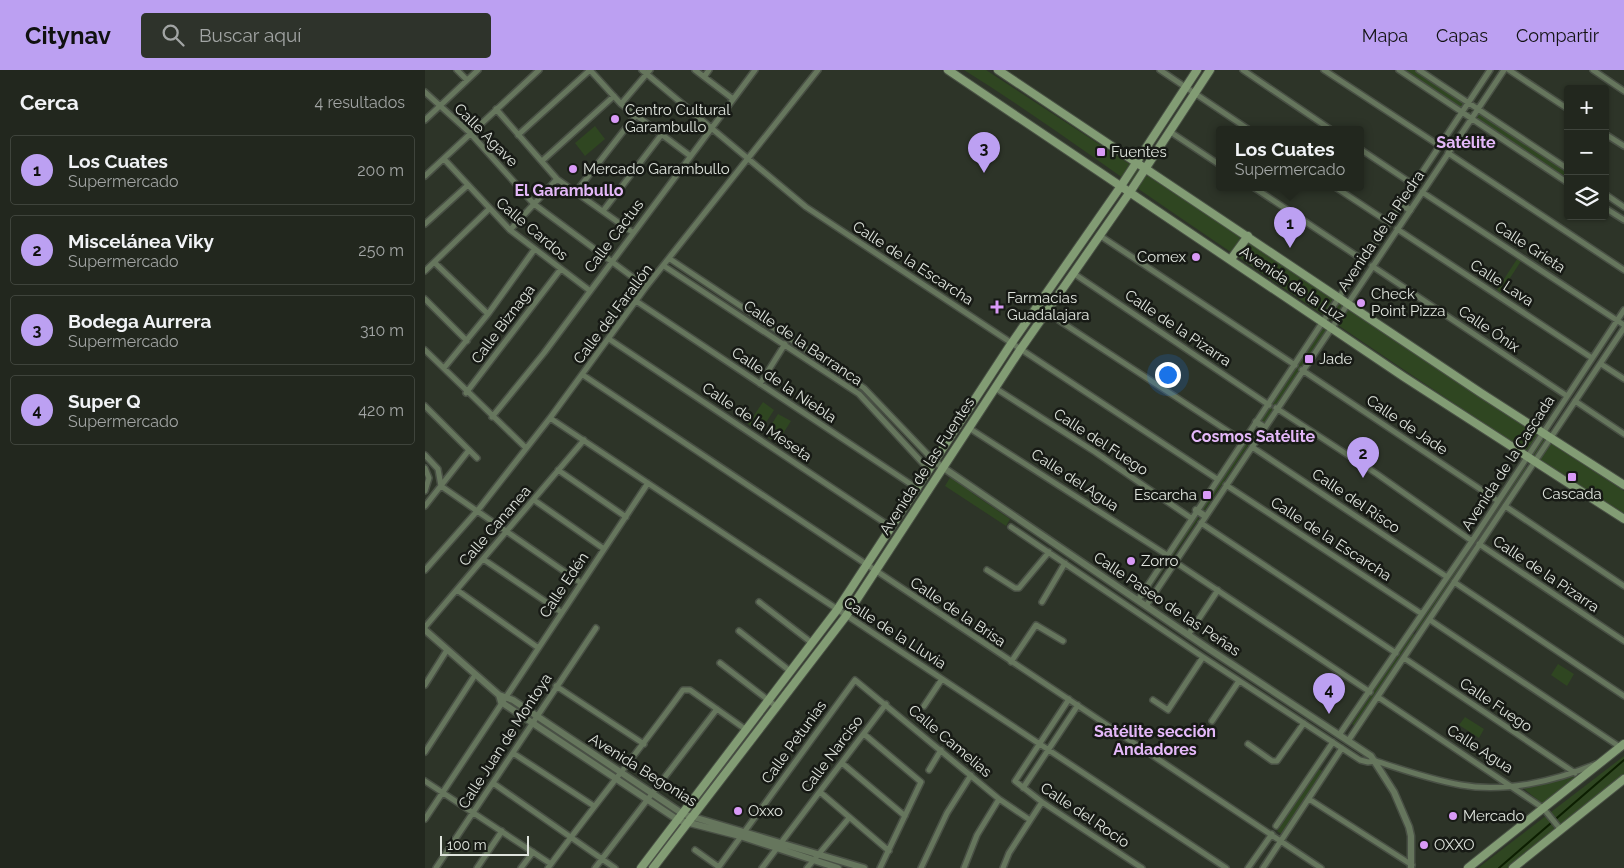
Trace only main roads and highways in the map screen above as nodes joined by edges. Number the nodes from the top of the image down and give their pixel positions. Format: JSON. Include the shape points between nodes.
{"nodes":[{"id":1,"x":948,"y":70,"type":"edge"},
{"id":2,"x":998,"y":70,"type":"edge"},
{"id":3,"x":1197,"y":70,"type":"edge"},
{"id":4,"x":1210,"y":70,"type":"edge"},
{"id":5,"x":1137,"y":161,"type":"junction"},
{"id":6,"x":1146,"y":167,"type":"junction"},
{"id":7,"x":1121,"y":186,"type":"junction"},
{"id":8,"x":1130,"y":192,"type":"junction"},
{"id":9,"x":1248,"y":236,"type":"junction"},
{"id":10,"x":1231,"y":259,"type":"junction"},
{"id":11,"x":1624,"y":485,"type":"edge"},
{"id":12,"x":1624,"y":518,"type":"edge"},
{"id":13,"x":1622,"y":746,"type":"edge"},
{"id":14,"x":1624,"y":779,"type":"edge"},
{"id":15,"x":641,"y":868,"type":"edge"},
{"id":16,"x":653,"y":868,"type":"edge"},
{"id":17,"x":1468,"y":868,"type":"edge"},
{"id":18,"x":1513,"y":868,"type":"edge"}],
"edges":[{"from":1,"to":7,"type":"main road","name":"Avenida de la Luz"},
{"from":2,"to":5,"type":"main road","name":"Avenida de la Luz"},
{"from":3,"to":5,"type":"main road","name":"Avenida de las Fuentes"},
{"from":4,"to":6,"type":"main road","name":"Avenida de las Fuentes"},
{"from":5,"to":6,"type":"main road","name":"Avenida de la Luz"},
{"from":5,"to":7,"type":"main road","name":"Avenida de las Fuentes"},
{"from":6,"to":8,"type":"main road","name":"Avenida de las Fuentes"},
{"from":6,"to":9,"type":"main road","name":"Avenida de la Luz"},
{"from":7,"to":8,"type":"main road","name":"Avenida de la Luz"},
{"from":7,"to":15,"type":"main road","name":"Avenida de las Fuentes","via":[[1011,344],[837,610]]},
{"from":8,"to":10,"type":"main road","name":"Avenida de la Luz"},
{"from":8,"to":16,"type":"main road","name":"Avenida de las Fuentes","via":[[1020,350],[845,616]]},
{"from":9,"to":10,"type":"main road"},
{"from":9,"to":11,"type":"main road","name":"Avenida de la Luz","via":[[1549,441]]},
{"from":10,"to":12,"type":"main road","name":"Avenida de la Luz","via":[[1409,380]]},
{"from":13,"to":17,"type":"main road","via":[[1598,763],[1546,811]]},
{"from":14,"to":18,"type":"main road","via":[[1559,827]]}]}
